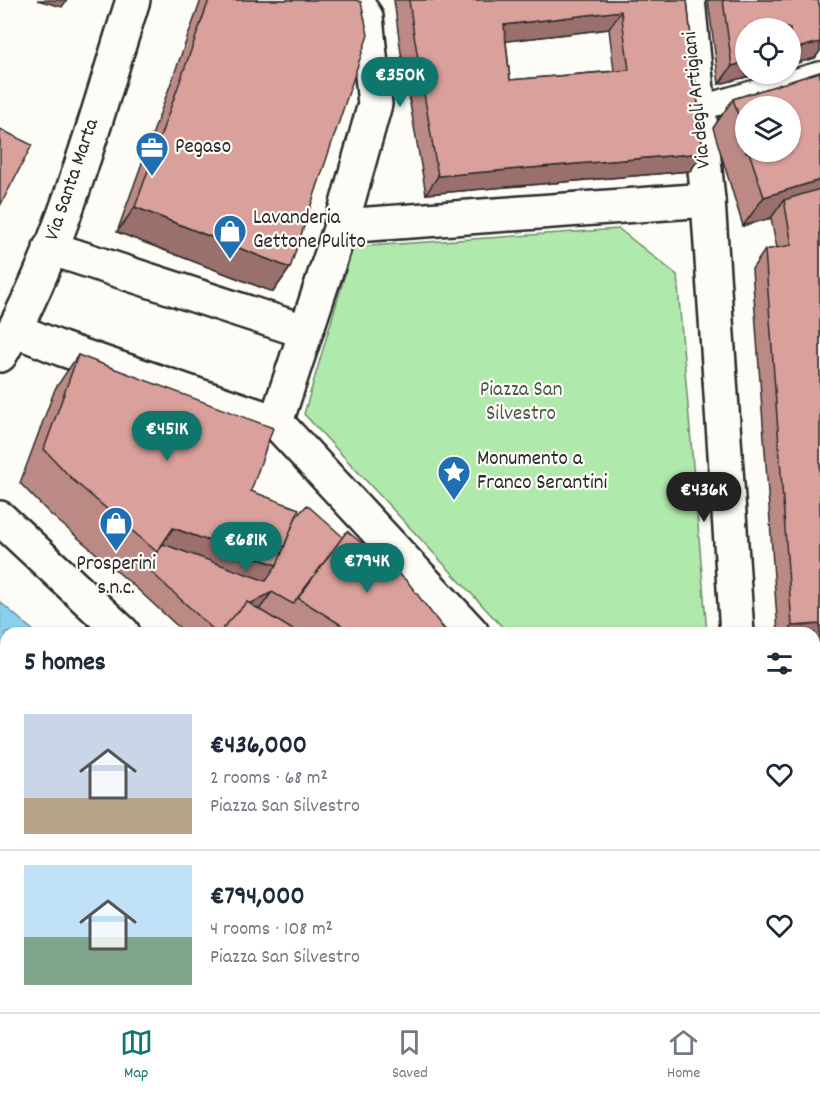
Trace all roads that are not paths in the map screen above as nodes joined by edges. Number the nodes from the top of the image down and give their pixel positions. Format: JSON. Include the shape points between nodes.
{"nodes":[{"id":1,"x":133,"y":0,"type":"edge"},
{"id":2,"x":354,"y":0,"type":"edge"},
{"id":3,"x":688,"y":0,"type":"edge"},
{"id":4,"x":820,"y":74,"type":"edge"},
{"id":5,"x":700,"y":108,"type":"junction"},
{"id":6,"x":708,"y":200,"type":"junction"},
{"id":7,"x":341,"y":226,"type":"junction"},
{"id":8,"x":50,"y":248,"type":"junction"},
{"id":9,"x":304,"y":331,"type":"junction"},
{"id":10,"x":8,"y":343,"type":"edge"},
{"id":11,"x":276,"y":422,"type":"junction"},
{"id":12,"x":0,"y":518,"type":"edge"},
{"id":13,"x":117,"y":627,"type":"edge"},
{"id":14,"x":466,"y":627,"type":"edge"},
{"id":15,"x":736,"y":627,"type":"edge"}],
"edges":[{"from":1,"to":8,"type":"street","name":"Via Santa Marta"},
{"from":2,"to":7,"type":"street","via":[[366,17],[375,104]]},
{"from":3,"to":5,"type":"street","name":"Via degli Artigiani"},
{"from":4,"to":5,"type":"lane"},
{"from":5,"to":6,"type":"street","name":"Via degli Artigiani"},
{"from":6,"to":7,"type":"street"},
{"from":6,"to":15,"type":"street"},
{"from":7,"to":9,"type":"street"},
{"from":8,"to":9,"type":"street"},
{"from":8,"to":10,"type":"street","name":"Via Santa Marta"},
{"from":9,"to":11,"type":"street"},
{"from":10,"to":11,"type":"street","via":[[62,349]]},
{"from":11,"to":14,"type":"street"},
{"from":12,"to":13,"type":"street"}]}
